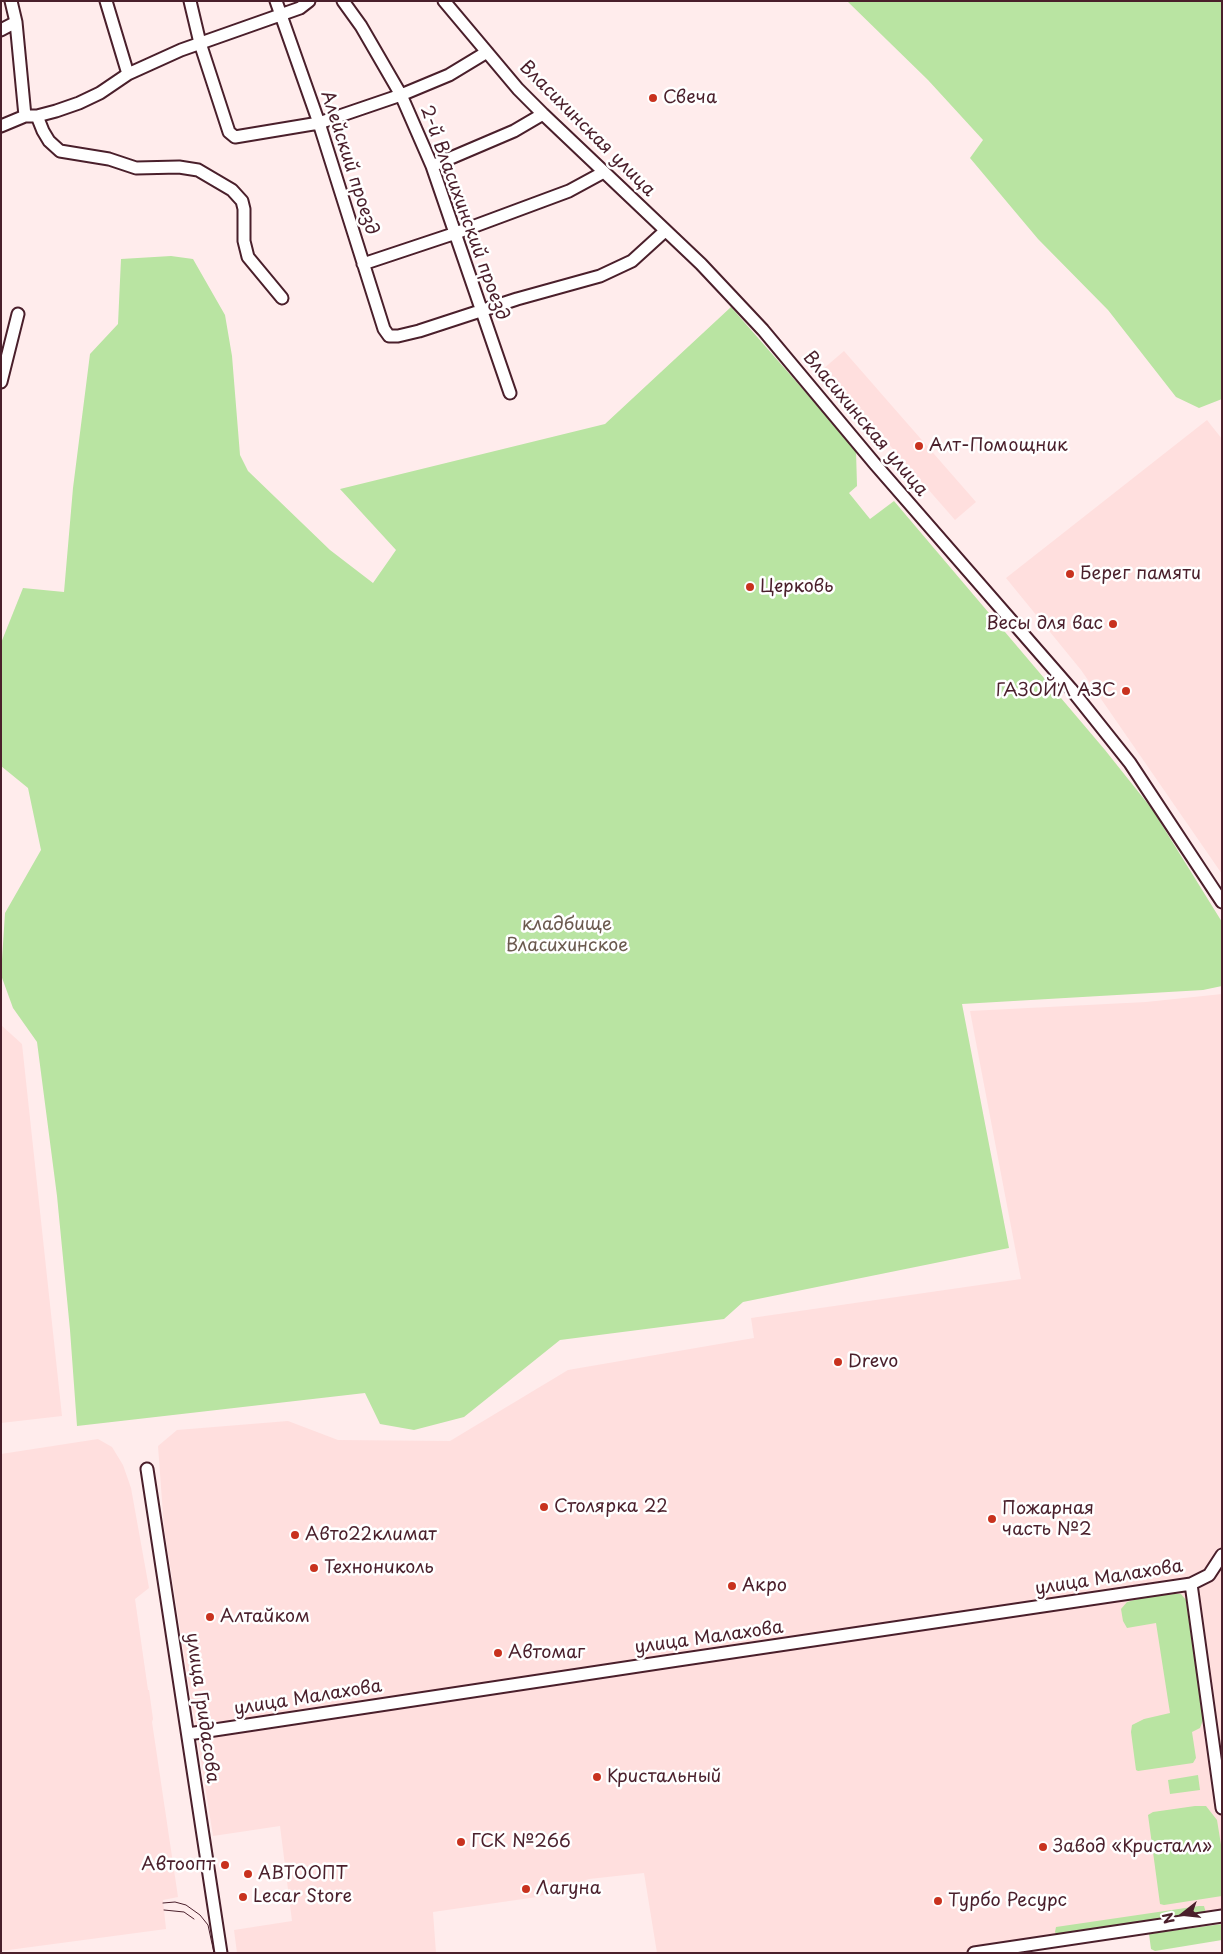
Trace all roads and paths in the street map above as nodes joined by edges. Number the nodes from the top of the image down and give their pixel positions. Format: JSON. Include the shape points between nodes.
{"nodes":[{"id":1,"x":11,"y":1,"type":"edge"},
{"id":2,"x":106,"y":1,"type":"edge"},
{"id":3,"x":190,"y":1,"type":"edge"},
{"id":4,"x":276,"y":1,"type":"edge"},
{"id":5,"x":309,"y":1,"type":"edge"},
{"id":6,"x":343,"y":1,"type":"edge"},
{"id":7,"x":444,"y":1,"type":"edge"},
{"id":8,"x":280,"y":15,"type":"junction"},
{"id":9,"x":16,"y":22,"type":"junction"},
{"id":10,"x":1,"y":30,"type":"edge"},
{"id":11,"x":200,"y":43,"type":"junction"},
{"id":12,"x":487,"y":52,"type":"junction"},
{"id":13,"x":128,"y":74,"type":"junction"},
{"id":14,"x":401,"y":95,"type":"junction"},
{"id":15,"x":543,"y":114,"type":"junction"},
{"id":16,"x":31,"y":116,"type":"junction"},
{"id":17,"x":318,"y":123,"type":"junction"},
{"id":18,"x":1,"y":126,"type":"edge"},
{"id":19,"x":432,"y":166,"type":"junction"},
{"id":20,"x":604,"y":172,"type":"junction"},
{"id":21,"x":665,"y":230,"type":"junction"},
{"id":22,"x":456,"y":233,"type":"junction"},
{"id":23,"x":363,"y":264,"type":"junction"},
{"id":24,"x":282,"y":298,"type":"dead end"},
{"id":25,"x":483,"y":311,"type":"junction"},
{"id":26,"x":18,"y":314,"type":"dead end"},
{"id":27,"x":1,"y":382,"type":"edge"},
{"id":28,"x":510,"y":393,"type":"dead end"},
{"id":29,"x":1222,"y":902,"type":"edge"},
{"id":30,"x":147,"y":1469,"type":"dead end"},
{"id":31,"x":1222,"y":1555,"type":"edge"},
{"id":32,"x":1191,"y":1584,"type":"junction"},
{"id":33,"x":188,"y":1734,"type":"junction"},
{"id":34,"x":1222,"y":1808,"type":"edge"},
{"id":35,"x":1222,"y":1916,"type":"edge"},
{"id":36,"x":221,"y":1953,"type":"edge"},
{"id":37,"x":974,"y":1953,"type":"edge"}],
"edges":[{"from":1,"to":9,"type":"street"},
{"from":2,"to":13,"type":"street"},
{"from":3,"to":11,"type":"street"},
{"from":4,"to":8,"type":"street","name":"Алейский проезд"},
{"from":5,"to":8,"type":"street"},
{"from":6,"to":14,"type":"street","name":"2-й Власихинский проезд"},
{"from":7,"to":12,"type":"street","name":"Власихинская улица"},
{"from":8,"to":11,"type":"street"},
{"from":8,"to":17,"type":"street","name":"Алейский проезд"},
{"from":9,"to":10,"type":"street"},
{"from":9,"to":16,"type":"street"},
{"from":11,"to":13,"type":"street"},
{"from":11,"to":17,"type":"street","via":[[229,132],[236,137]]},
{"from":12,"to":14,"type":"street","via":[[449,75]]},
{"from":12,"to":15,"type":"street","name":"Власихинская улица"},
{"from":13,"to":16,"type":"street","via":[[93,96],[56,111]]},
{"from":14,"to":17,"type":"street"},
{"from":14,"to":19,"type":"street","name":"2-й Власихинский проезд"},
{"from":15,"to":19,"type":"street"},
{"from":15,"to":20,"type":"street","name":"Власихинская улица"},
{"from":16,"to":18,"type":"street"},
{"from":16,"to":24,"type":"street","via":[[60,151],[109,159],[136,168],[198,170],[232,190],[244,208],[244,241],[248,257]]},
{"from":17,"to":23,"type":"street","name":"Алейский проезд"},
{"from":19,"to":22,"type":"street","name":"2-й Власихинский проезд"},
{"from":20,"to":21,"type":"street","name":"Власихинская улица"},
{"from":20,"to":22,"type":"street","via":[[569,191]]},
{"from":21,"to":25,"type":"street","via":[[632,261],[600,276]]},
{"from":21,"to":29,"type":"street","name":"Власихинская улица","via":[[763,330],[1071,689],[1130,764]]},
{"from":22,"to":23,"type":"street"},
{"from":22,"to":25,"type":"street","name":"2-й Власихинский проезд"},
{"from":23,"to":25,"type":"street","name":"Алейский проезд","via":[[389,336],[419,332]]},
{"from":25,"to":28,"type":"street","name":"2-й Власихинский проезд"},
{"from":26,"to":27,"type":"street"},
{"from":30,"to":33,"type":"street","name":"улица Гридасова"},
{"from":31,"to":32,"type":"street","name":"улица Малахова","via":[[1209,1575]]},
{"from":32,"to":33,"type":"street","name":"улица Малахова"},
{"from":32,"to":34,"type":"street"},
{"from":33,"to":36,"type":"street","name":"улица Гридасова"},
{"from":35,"to":37,"type":"street"}]}
